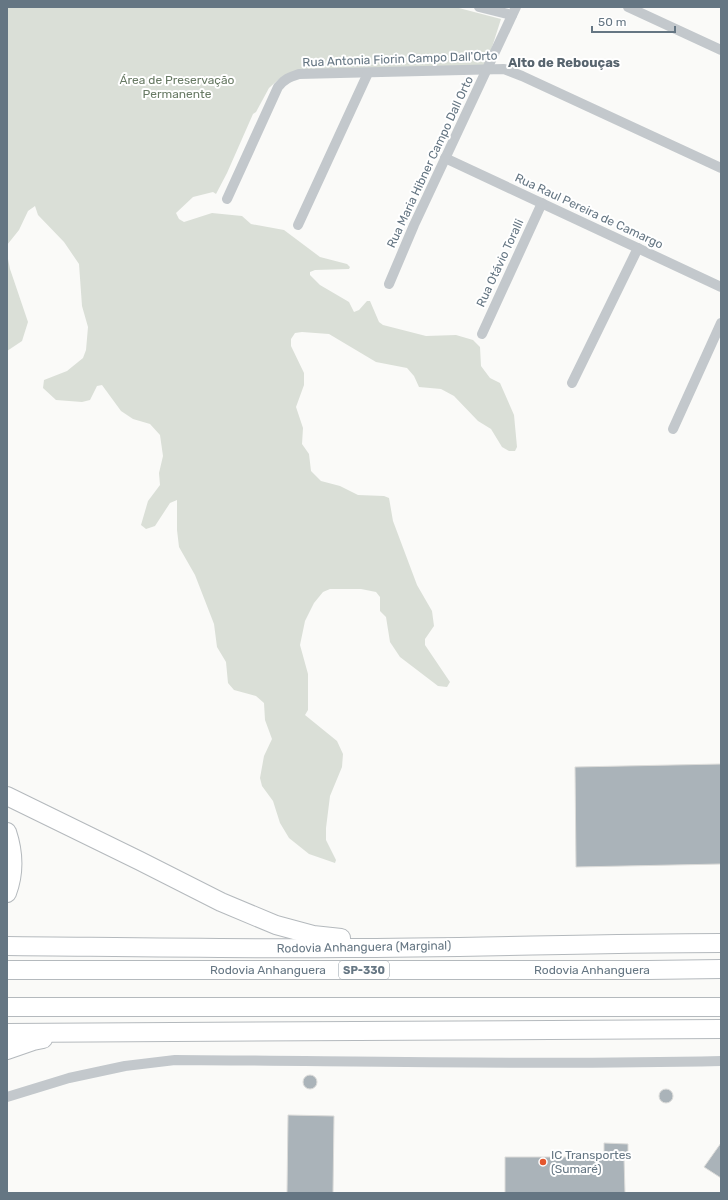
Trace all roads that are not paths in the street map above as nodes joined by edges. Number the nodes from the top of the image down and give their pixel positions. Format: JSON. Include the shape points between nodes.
{"nodes":[{"id":1,"x":478,"y":7,"type":"edge"},
{"id":2,"x":628,"y":7,"type":"edge"},
{"id":3,"x":514,"y":11,"type":"edge"},
{"id":4,"x":721,"y":50,"type":"edge"},
{"id":5,"x":487,"y":69,"type":"junction"},
{"id":6,"x":368,"y":73,"type":"junction"},
{"id":7,"x":445,"y":158,"type":"junction"},
{"id":8,"x":721,"y":168,"type":"edge"},
{"id":9,"x":227,"y":199,"type":"dead end"},
{"id":10,"x":542,"y":203,"type":"junction"},
{"id":11,"x":298,"y":225,"type":"dead end"},
{"id":12,"x":638,"y":248,"type":"junction"},
{"id":13,"x":389,"y":284,"type":"dead end"},
{"id":14,"x":721,"y":287,"type":"edge"},
{"id":15,"x":721,"y":323,"type":"edge"},
{"id":16,"x":482,"y":334,"type":"dead end"},
{"id":17,"x":572,"y":383,"type":"dead end"},
{"id":18,"x":673,"y":429,"type":"dead end"},
{"id":19,"x":7,"y":796,"type":"edge"},
{"id":20,"x":7,"y":832,"type":"edge"},
{"id":21,"x":7,"y":893,"type":"edge"},
{"id":22,"x":721,"y":943,"type":"edge"},
{"id":23,"x":7,"y":946,"type":"edge"},
{"id":24,"x":481,"y":946,"type":"junction"},
{"id":25,"x":721,"y":969,"type":"edge"},
{"id":26,"x":7,"y":970,"type":"edge"},
{"id":27,"x":7,"y":1007,"type":"edge"},
{"id":28,"x":721,"y":1007,"type":"edge"},
{"id":29,"x":721,"y":1029,"type":"edge"},
{"id":30,"x":169,"y":1032,"type":"junction"},
{"id":31,"x":7,"y":1033,"type":"edge"},
{"id":32,"x":7,"y":1050,"type":"edge"},
{"id":33,"x":721,"y":1062,"type":"edge"},
{"id":34,"x":7,"y":1097,"type":"edge"}],
"edges":[{"from":1,"to":3,"type":"street"},
{"from":2,"to":4,"type":"street"},
{"from":3,"to":5,"type":"street","name":"Rua Maria Hibner Campo Dall Orto"},
{"from":5,"to":6,"type":"street","name":"Rua Antonia Fiorin Campo Dall'Orto"},
{"from":5,"to":7,"type":"street","name":"Rua Maria Hibner Campo Dall Orto"},
{"from":5,"to":8,"type":"street","name":"Rua Antonia Fiorin Campo Dall'Orto","via":[[504,70],[522,76]]},
{"from":6,"to":9,"type":"street","name":"Rua Antonia Fiorin Campo Dall'Orto","via":[[299,74],[283,81]]},
{"from":6,"to":11,"type":"street"},
{"from":7,"to":10,"type":"street","name":"Rua Raul Pereira de Camargo"},
{"from":7,"to":13,"type":"street","name":"Rua Maria Hibner Campo Dall Orto"},
{"from":10,"to":12,"type":"street","name":"Rua Raul Pereira de Camargo"},
{"from":10,"to":16,"type":"street","name":"Rua Otávio Toralli"},
{"from":12,"to":14,"type":"street","name":"Rua Raul Pereira de Camargo"},
{"from":12,"to":17,"type":"street"},
{"from":15,"to":18,"type":"street"},
{"from":19,"to":24,"type":"highway","via":[[221,902],[276,925],[313,935],[365,941]]},
{"from":20,"to":21,"type":"highway","via":[[13,860]]},
{"from":22,"to":24,"type":"highway","name":"Rodovia Anhanguera (Marginal)"},
{"from":23,"to":24,"type":"highway","name":"Rodovia Anhanguera (Marginal)"},
{"from":25,"to":26,"type":"highway","name":"Rodovia Anhanguera","number":"SP-330"},
{"from":27,"to":28,"type":"highway"},
{"from":29,"to":30,"type":"highway","via":[[283,1029]]},
{"from":30,"to":31,"type":"highway"},
{"from":30,"to":32,"type":"highway","via":[[49,1038]]},
{"from":33,"to":34,"type":"street","via":[[521,1064],[174,1060],[125,1066],[68,1078]]}]}
